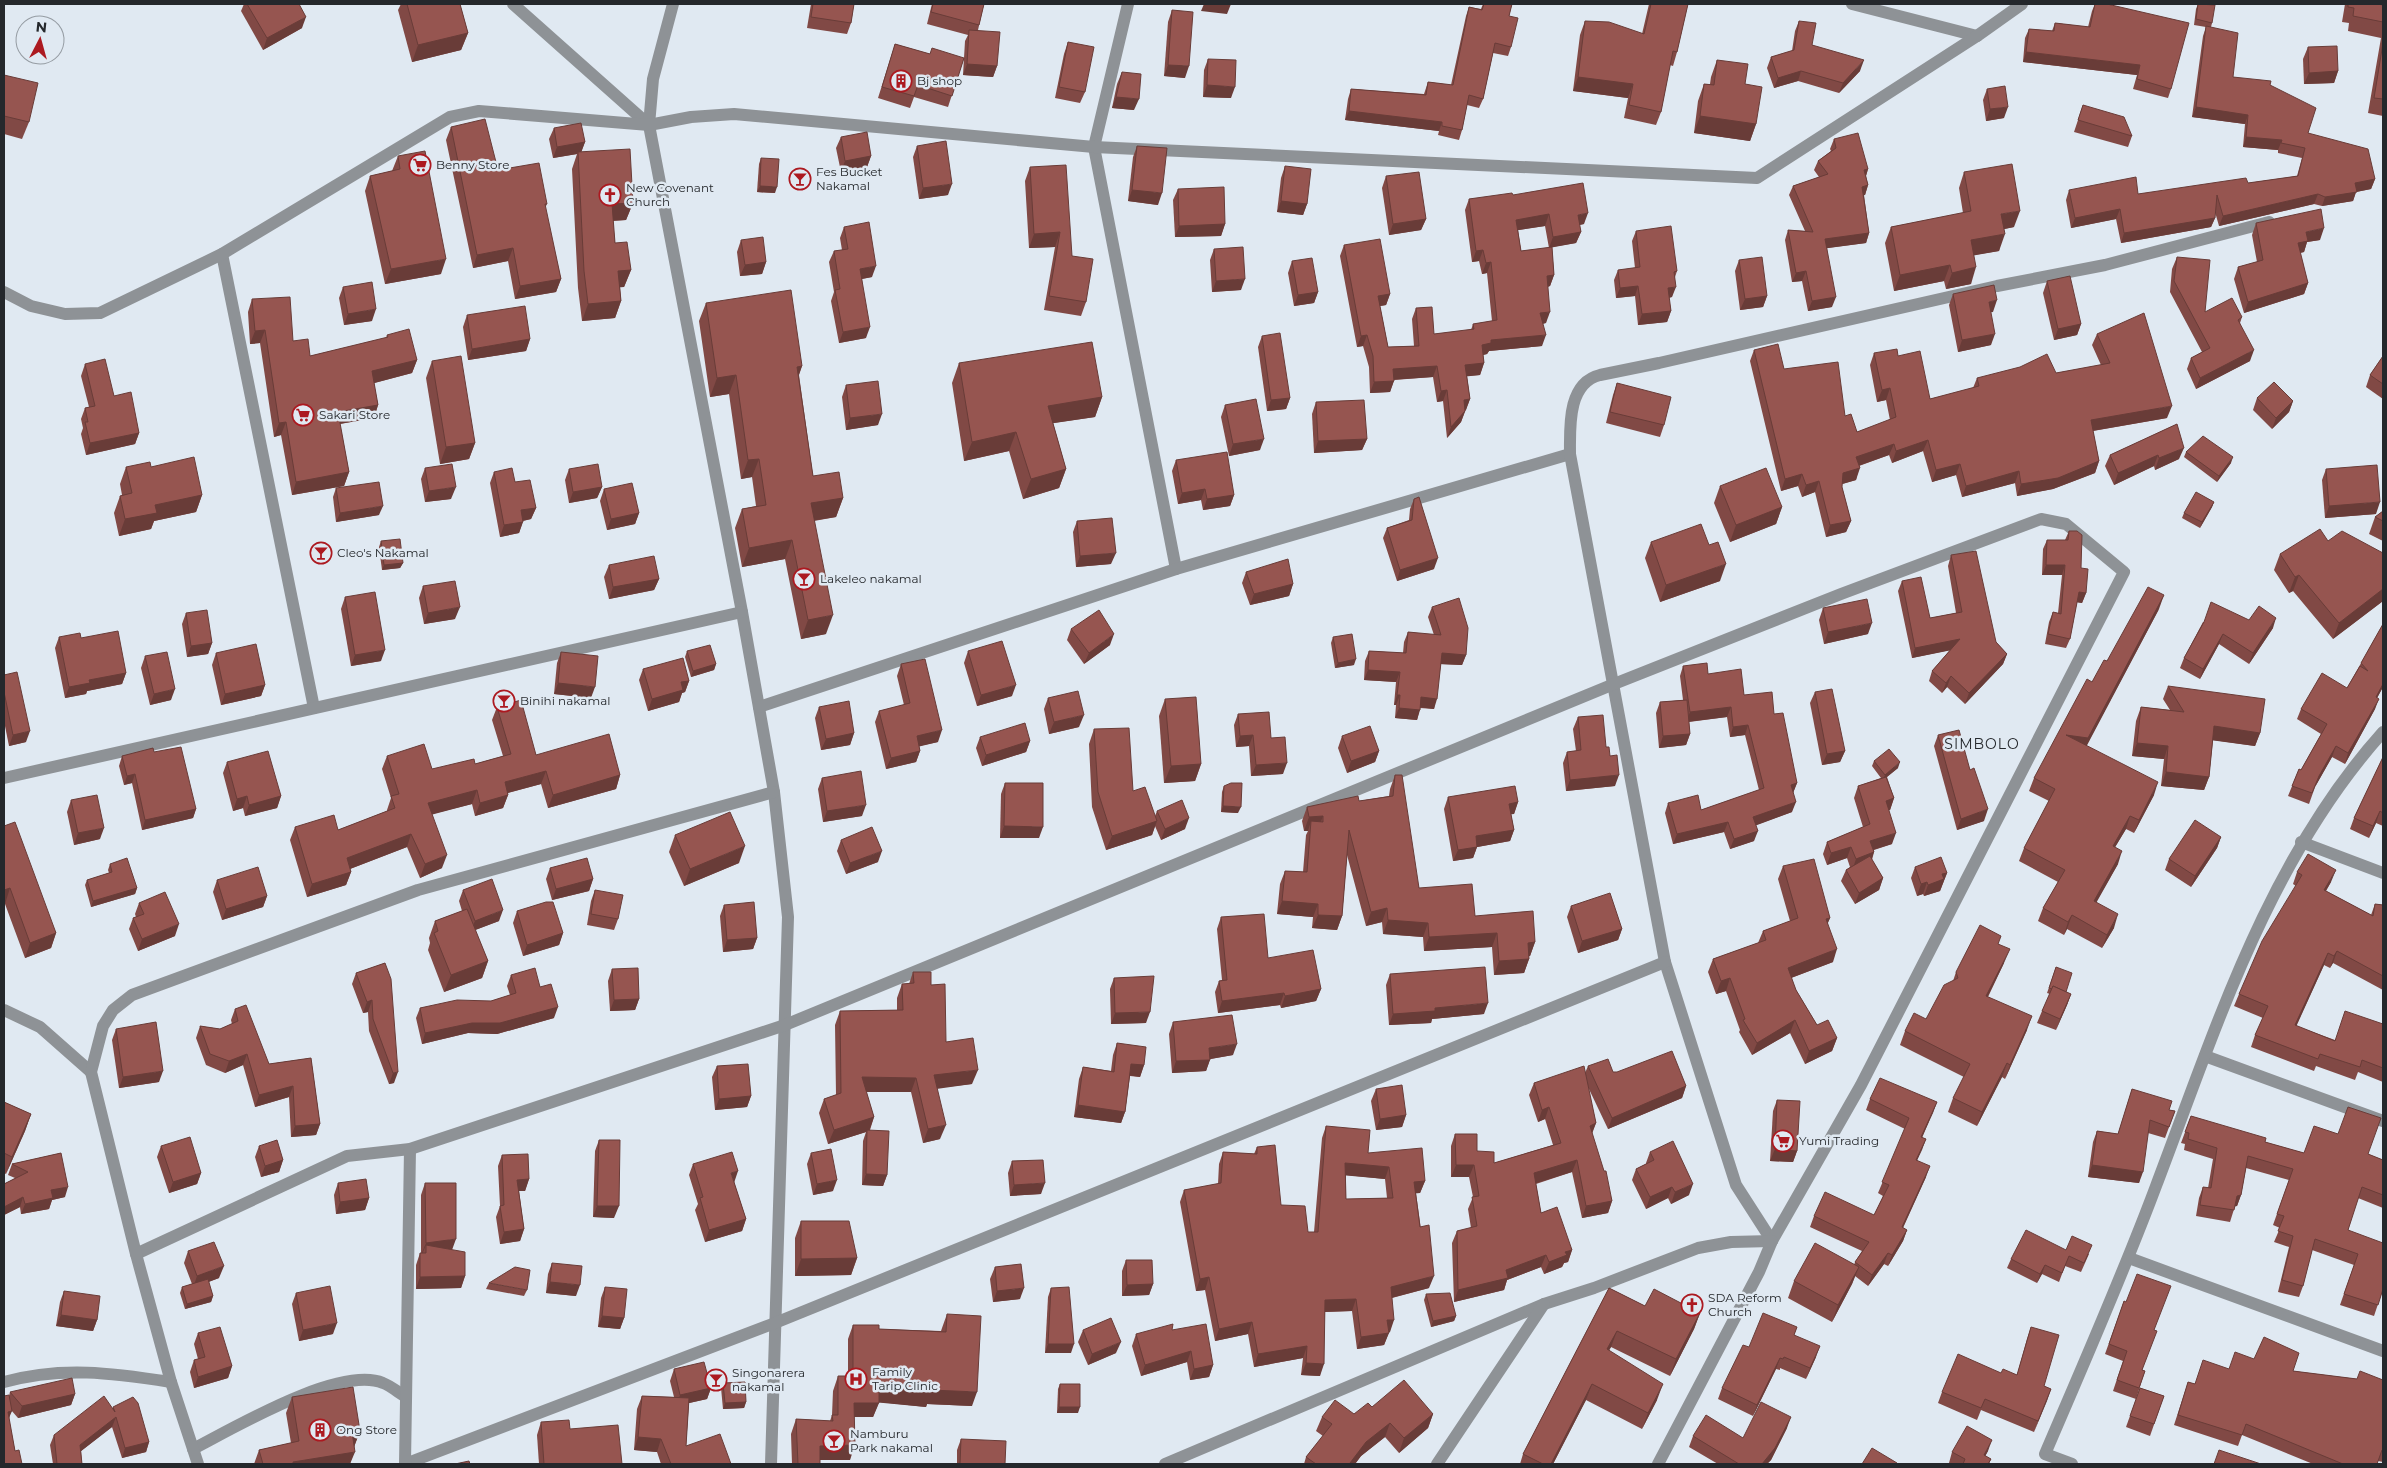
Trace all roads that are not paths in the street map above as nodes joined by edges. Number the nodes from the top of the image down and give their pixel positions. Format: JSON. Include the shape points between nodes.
{"nodes":[{"id":1,"x":513,"y":4,"type":"edge"},
{"id":2,"x":673,"y":4,"type":"edge"},
{"id":3,"x":1128,"y":4,"type":"edge"},
{"id":4,"x":1852,"y":4,"type":"edge"},
{"id":5,"x":2022,"y":4,"type":"edge"},
{"id":6,"x":1977,"y":36,"type":"junction"},
{"id":7,"x":649,"y":125,"type":"junction"},
{"id":8,"x":1094,"y":147,"type":"junction"},
{"id":9,"x":2279,"y":220,"type":"edge"},
{"id":10,"x":222,"y":254,"type":"junction"},
{"id":11,"x":4,"y":292,"type":"edge"},
{"id":12,"x":1570,"y":454,"type":"junction"},
{"id":13,"x":1176,"y":569,"type":"junction"},
{"id":14,"x":742,"y":612,"type":"junction"},
{"id":15,"x":1614,"y":684,"type":"junction"},
{"id":16,"x":759,"y":706,"type":"junction"},
{"id":17,"x":314,"y":708,"type":"junction"},
{"id":18,"x":2383,"y":732,"type":"edge"},
{"id":19,"x":4,"y":778,"type":"edge"},
{"id":20,"x":774,"y":792,"type":"junction"},
{"id":21,"x":2301,"y":842,"type":"junction"},
{"id":22,"x":2383,"y":873,"type":"edge"},
{"id":23,"x":1665,"y":962,"type":"junction"},
{"id":24,"x":4,"y":1010,"type":"edge"},
{"id":25,"x":785,"y":1025,"type":"junction"},
{"id":26,"x":2205,"y":1056,"type":"junction"},
{"id":27,"x":91,"y":1072,"type":"junction"},
{"id":28,"x":2383,"y":1121,"type":"edge"},
{"id":29,"x":410,"y":1149,"type":"junction"},
{"id":30,"x":1772,"y":1241,"type":"junction"},
{"id":31,"x":136,"y":1254,"type":"junction"},
{"id":32,"x":2129,"y":1258,"type":"junction"},
{"id":33,"x":1544,"y":1304,"type":"junction"},
{"id":34,"x":775,"y":1323,"type":"junction"},
{"id":35,"x":2383,"y":1351,"type":"edge"},
{"id":36,"x":4,"y":1382,"type":"edge"},
{"id":37,"x":171,"y":1382,"type":"junction"},
{"id":38,"x":406,"y":1397,"type":"junction"},
{"id":39,"x":193,"y":1449,"type":"junction"},
{"id":40,"x":2043,"y":1459,"type":"edge"},
{"id":41,"x":198,"y":1464,"type":"edge"},
{"id":42,"x":405,"y":1464,"type":"edge"},
{"id":43,"x":771,"y":1464,"type":"edge"},
{"id":44,"x":1165,"y":1464,"type":"edge"},
{"id":45,"x":1437,"y":1464,"type":"edge"},
{"id":46,"x":1658,"y":1464,"type":"edge"},
{"id":47,"x":2072,"y":1464,"type":"edge"}],
"edges":[{"from":1,"to":7,"type":"street"},
{"from":2,"to":7,"type":"street","via":[[653,79]]},
{"from":3,"to":8,"type":"street"},
{"from":4,"to":6,"type":"street"},
{"from":5,"to":6,"type":"street"},
{"from":6,"to":8,"type":"street","via":[[1758,178]]},
{"from":7,"to":8,"type":"street","via":[[691,117],[734,114]]},
{"from":7,"to":10,"type":"street","via":[[479,111],[450,118]]},
{"from":7,"to":14,"type":"street"},
{"from":8,"to":13,"type":"street"},
{"from":9,"to":12,"type":"street","via":[[2105,265],[1997,286],[1592,377],[1579,389],[1570,418]]},
{"from":10,"to":11,"type":"street","via":[[100,314],[65,314],[31,306]]},
{"from":10,"to":17,"type":"street"},
{"from":12,"to":13,"type":"street"},
{"from":12,"to":15,"type":"street"},
{"from":13,"to":16,"type":"street"},
{"from":14,"to":16,"type":"street"},
{"from":14,"to":17,"type":"street"},
{"from":15,"to":23,"type":"street"},
{"from":15,"to":25,"type":"street"},
{"from":15,"to":30,"type":"street","via":[[2041,519],[2066,524],[2124,572],[1861,1085]]},
{"from":16,"to":20,"type":"street"},
{"from":17,"to":19,"type":"street"},
{"from":18,"to":21,"type":"street","via":[[2342,782]]},
{"from":20,"to":25,"type":"street","via":[[788,917]]},
{"from":20,"to":27,"type":"street","via":[[418,890],[132,995],[113,1010],[103,1026]]},
{"from":21,"to":22,"type":"street"},
{"from":21,"to":26,"type":"street","via":[[2236,975]]},
{"from":23,"to":30,"type":"street","via":[[1736,1185]]},
{"from":23,"to":34,"type":"street"},
{"from":24,"to":27,"type":"street","via":[[40,1027]]},
{"from":25,"to":29,"type":"street"},
{"from":25,"to":34,"type":"street"},
{"from":26,"to":28,"type":"street"},
{"from":26,"to":32,"type":"street"},
{"from":27,"to":31,"type":"street"},
{"from":29,"to":31,"type":"street","via":[[347,1156]]},
{"from":29,"to":38,"type":"street"},
{"from":30,"to":33,"type":"street","via":[[1731,1242],[1698,1248]]},
{"from":30,"to":46,"type":"street","via":[[1759,1272]]},
{"from":31,"to":37,"type":"street"},
{"from":32,"to":35,"type":"street"},
{"from":32,"to":40,"type":"street"},
{"from":33,"to":44,"type":"street"},
{"from":33,"to":45,"type":"street"},
{"from":34,"to":42,"type":"street"},
{"from":34,"to":43,"type":"street"},
{"from":36,"to":37,"type":"street","via":[[51,1372],[80,1371]]},
{"from":37,"to":39,"type":"street"},
{"from":38,"to":39,"type":"street","via":[[382,1382],[355,1380],[302,1394]]},
{"from":38,"to":42,"type":"street"},
{"from":39,"to":41,"type":"street"},
{"from":40,"to":47,"type":"street"}]}
